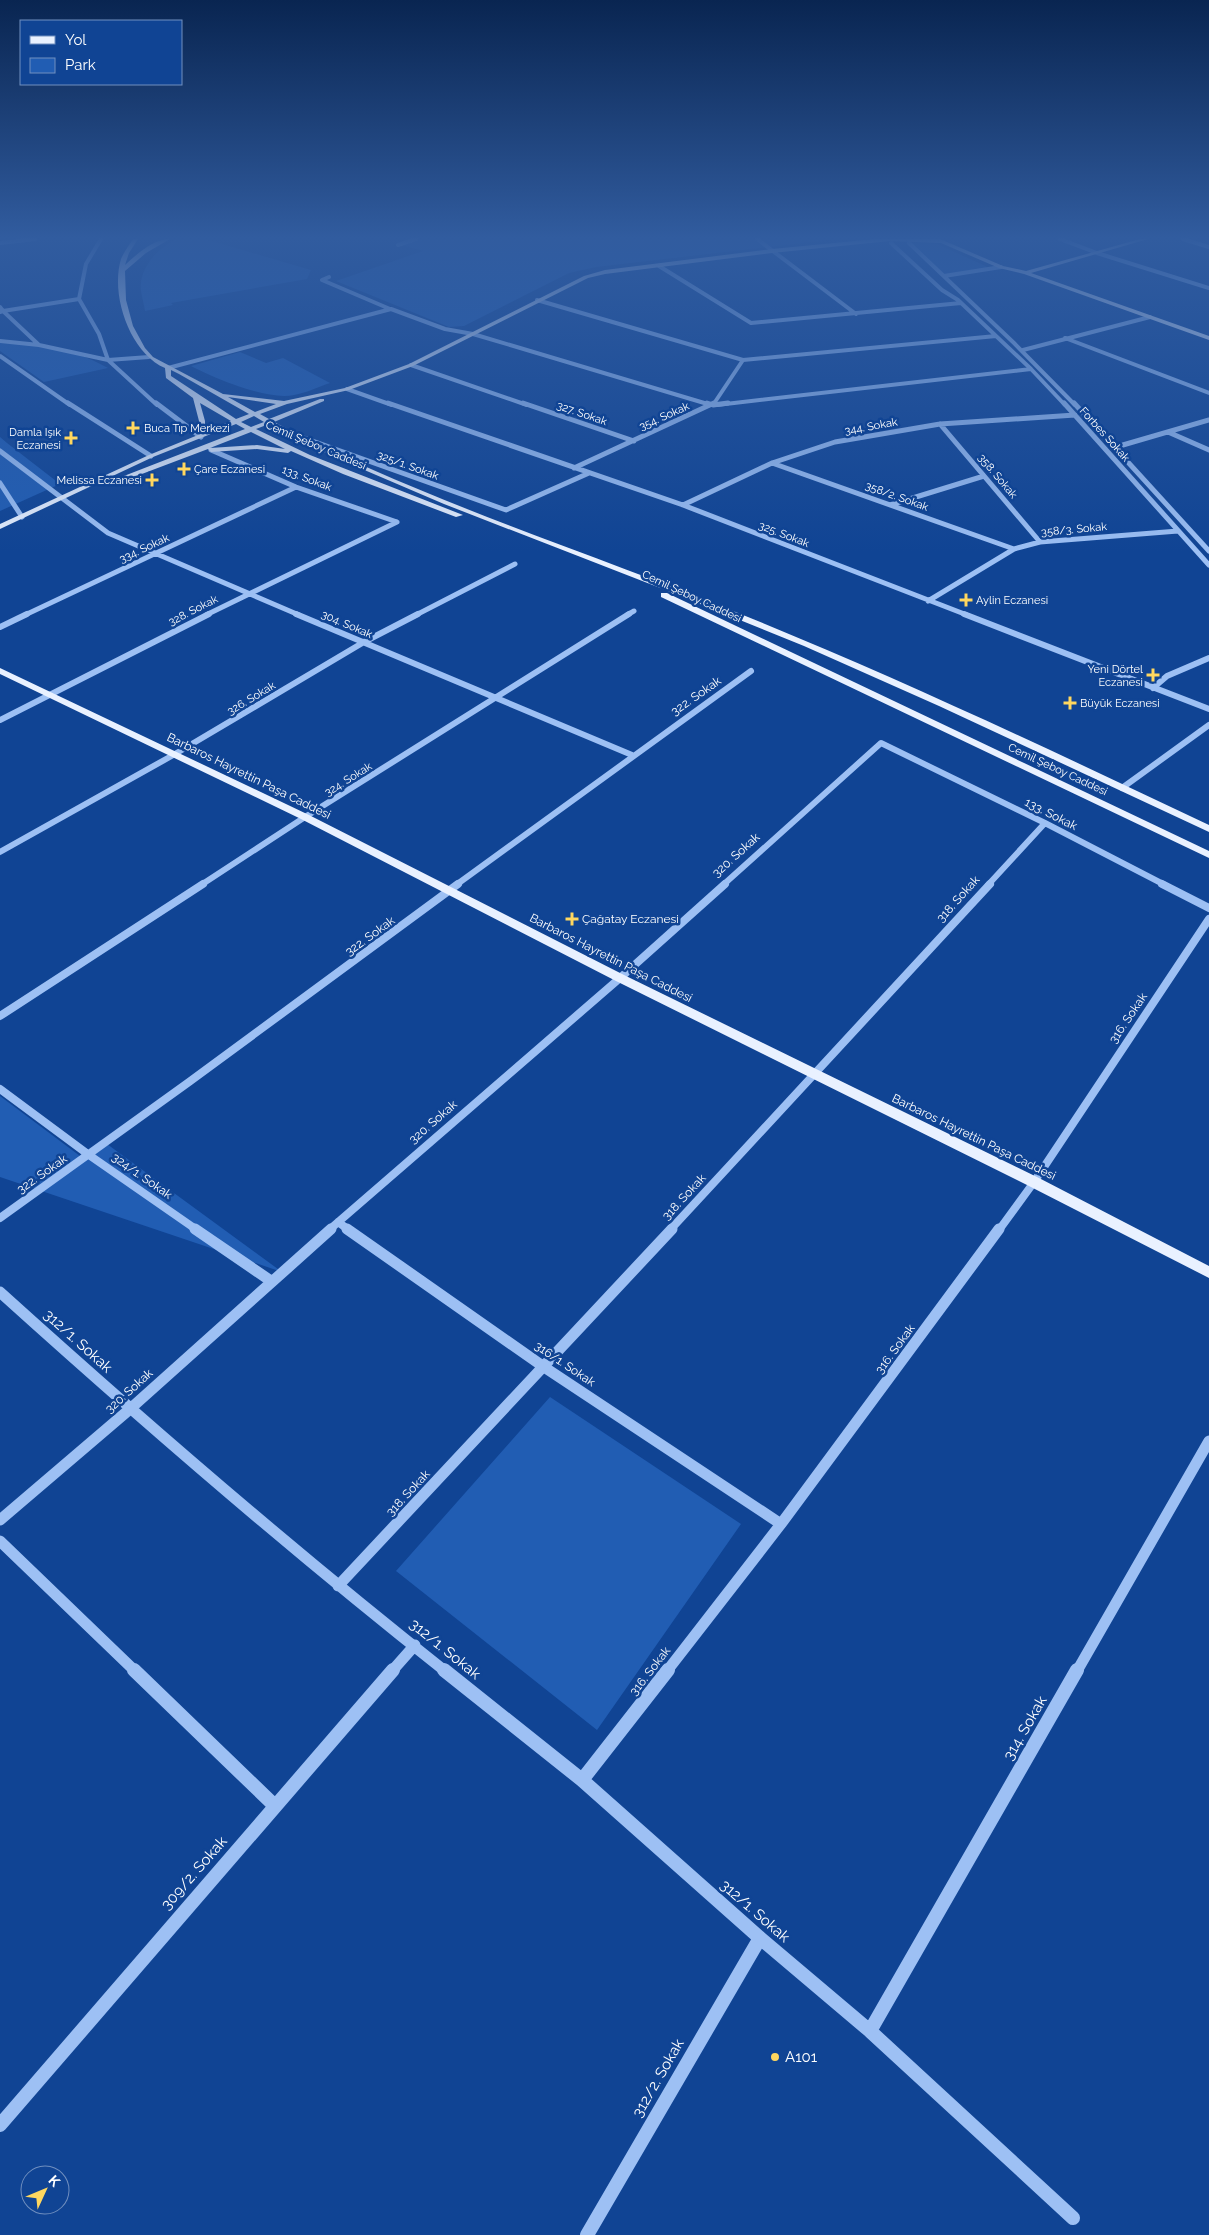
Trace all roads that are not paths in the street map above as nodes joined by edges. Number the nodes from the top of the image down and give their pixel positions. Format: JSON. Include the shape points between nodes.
{"nodes":[{"id":1,"x":22,"y":343,"type":"edge"},
{"id":2,"x":102,"y":343,"type":"edge"},
{"id":3,"x":140,"y":343,"type":"edge"},
{"id":4,"x":261,"y":343,"type":"edge"},
{"id":5,"x":454,"y":343,"type":"edge"},
{"id":6,"x":504,"y":343,"type":"edge"},
{"id":7,"x":686,"y":343,"type":"edge"},
{"id":8,"x":917,"y":343,"type":"edge"},
{"id":9,"x":1004,"y":343,"type":"edge"},
{"id":10,"x":1016,"y":343,"type":"edge"},
{"id":11,"x":1046,"y":343,"type":"edge"},
{"id":12,"x":1079,"y":343,"type":"edge"},
{"id":13,"x":39,"y":345,"type":"joint"},
{"id":14,"x":1023,"y":350,"type":"junction"},
{"id":15,"x":0,"y":356,"type":"edge"},
{"id":16,"x":149,"y":357,"type":"junction"},
{"id":17,"x":108,"y":360,"type":"junction"},
{"id":18,"x":743,"y":360,"type":"junction"},
{"id":19,"x":411,"y":365,"type":"junction"},
{"id":20,"x":168,"y":368,"type":"junction"},
{"id":21,"x":1031,"y":369,"type":"junction"},
{"id":22,"x":347,"y":389,"type":"junction"},
{"id":23,"x":1209,"y":393,"type":"edge"},
{"id":24,"x":219,"y":394,"type":"junction"},
{"id":25,"x":196,"y":399,"type":"junction"},
{"id":26,"x":285,"y":403,"type":"junction"},
{"id":27,"x":713,"y":405,"type":"junction"},
{"id":28,"x":254,"y":414,"type":"junction"},
{"id":29,"x":1075,"y":415,"type":"junction"},
{"id":30,"x":1209,"y":420,"type":"edge"},
{"id":31,"x":236,"y":422,"type":"junction"},
{"id":32,"x":270,"y":422,"type":"junction"},
{"id":33,"x":940,"y":424,"type":"junction"},
{"id":34,"x":251,"y":429,"type":"junction"},
{"id":35,"x":1168,"y":432,"type":"junction"},
{"id":36,"x":201,"y":437,"type":"junction"},
{"id":37,"x":304,"y":438,"type":"junction"},
{"id":38,"x":634,"y":441,"type":"junction"},
{"id":39,"x":1116,"y":447,"type":"junction"},
{"id":40,"x":211,"y":450,"type":"junction"},
{"id":41,"x":1209,"y":450,"type":"edge"},
{"id":42,"x":0,"y":451,"type":"edge"},
{"id":43,"x":196,"y":451,"type":"junction"},
{"id":44,"x":301,"y":453,"type":"junction"},
{"id":45,"x":150,"y":456,"type":"junction"},
{"id":46,"x":772,"y":462,"type":"junction"},
{"id":47,"x":574,"y":468,"type":"junction"},
{"id":48,"x":589,"y":474,"type":"junction"},
{"id":49,"x":984,"y":476,"type":"junction"},
{"id":50,"x":0,"y":483,"type":"edge"},
{"id":51,"x":296,"y":487,"type":"junction"},
{"id":52,"x":61,"y":499,"type":"junction"},
{"id":53,"x":683,"y":505,"type":"junction"},
{"id":54,"x":890,"y":505,"type":"junction"},
{"id":55,"x":22,"y":517,"type":"junction"},
{"id":56,"x":397,"y":522,"type":"joint"},
{"id":57,"x":0,"y":527,"type":"edge"},
{"id":58,"x":1178,"y":531,"type":"junction"},
{"id":59,"x":1040,"y":542,"type":"junction"},
{"id":60,"x":1014,"y":549,"type":"junction"},
{"id":61,"x":1209,"y":552,"type":"edge"},
{"id":62,"x":158,"y":553,"type":"junction"},
{"id":63,"x":515,"y":564,"type":"dead end"},
{"id":64,"x":1209,"y":565,"type":"edge"},
{"id":65,"x":248,"y":594,"type":"junction"},
{"id":66,"x":928,"y":602,"type":"junction"},
{"id":67,"x":634,"y":611,"type":"dead end"},
{"id":68,"x":0,"y":627,"type":"edge"},
{"id":69,"x":364,"y":642,"type":"junction"},
{"id":70,"x":1209,"y":658,"type":"edge"},
{"id":71,"x":0,"y":670,"type":"edge"},
{"id":72,"x":751,"y":671,"type":"dead end"},
{"id":73,"x":1153,"y":688,"type":"junction"},
{"id":74,"x":48,"y":694,"type":"junction"},
{"id":75,"x":497,"y":698,"type":"junction"},
{"id":76,"x":1209,"y":709,"type":"edge"},
{"id":77,"x":0,"y":720,"type":"edge"},
{"id":78,"x":1209,"y":725,"type":"edge"},
{"id":79,"x":881,"y":742,"type":"joint"},
{"id":80,"x":175,"y":754,"type":"junction"},
{"id":81,"x":632,"y":755,"type":"junction"},
{"id":82,"x":1122,"y":788,"type":"junction"},
{"id":83,"x":305,"y":817,"type":"junction"},
{"id":84,"x":1045,"y":823,"type":"junction"},
{"id":85,"x":1209,"y":829,"type":"edge"},
{"id":86,"x":0,"y":852,"type":"edge"},
{"id":87,"x":1209,"y":855,"type":"edge"},
{"id":88,"x":449,"y":892,"type":"junction"},
{"id":89,"x":1209,"y":908,"type":"edge"},
{"id":90,"x":1209,"y":919,"type":"edge"},
{"id":91,"x":620,"y":978,"type":"junction"},
{"id":92,"x":0,"y":1016,"type":"edge"},
{"id":93,"x":816,"y":1074,"type":"junction"},
{"id":94,"x":0,"y":1089,"type":"edge"},
{"id":95,"x":89,"y":1155,"type":"junction"},
{"id":96,"x":1034,"y":1182,"type":"junction"},
{"id":97,"x":0,"y":1218,"type":"edge"},
{"id":98,"x":338,"y":1222,"type":"junction"},
{"id":99,"x":1209,"y":1272,"type":"edge"},
{"id":100,"x":271,"y":1281,"type":"junction"},
{"id":101,"x":0,"y":1292,"type":"edge"},
{"id":102,"x":544,"y":1367,"type":"junction"},
{"id":103,"x":130,"y":1410,"type":"junction"},
{"id":104,"x":1209,"y":1441,"type":"edge"},
{"id":105,"x":0,"y":1520,"type":"edge"},
{"id":106,"x":780,"y":1524,"type":"junction"},
{"id":107,"x":0,"y":1541,"type":"edge"},
{"id":108,"x":338,"y":1586,"type":"junction"},
{"id":109,"x":415,"y":1645,"type":"junction"},
{"id":110,"x":582,"y":1780,"type":"junction"},
{"id":111,"x":274,"y":1805,"type":"junction"},
{"id":112,"x":760,"y":1938,"type":"junction"},
{"id":113,"x":870,"y":2031,"type":"junction"},
{"id":114,"x":0,"y":2125,"type":"edge"},
{"id":115,"x":1073,"y":2218,"type":"dead end"},
{"id":116,"x":587,"y":2235,"type":"edge"}],
"edges":[{"from":1,"to":13,"type":"street"},
{"from":2,"to":17,"type":"street"},
{"from":3,"to":16,"type":"main road","name":"Cemil Şeboy Caddesi"},
{"from":4,"to":20,"type":"street"},
{"from":5,"to":19,"type":"main road"},
{"from":6,"to":27,"type":"street"},
{"from":7,"to":18,"type":"street"},
{"from":8,"to":18,"type":"street"},
{"from":9,"to":21,"type":"street","name":"Forbes Sokak"},
{"from":10,"to":14,"type":"street","name":"Forbes Sokak"},
{"from":11,"to":14,"type":"street"},
{"from":12,"to":23,"type":"street"},
{"from":13,"to":17,"type":"street"},
{"from":14,"to":39,"type":"street","name":"Forbes Sokak"},
{"from":15,"to":45,"type":"street"},
{"from":16,"to":17,"type":"street"},
{"from":16,"to":20,"type":"main road","name":"Cemil Şeboy Caddesi"},
{"from":17,"to":36,"type":"street","via":[[146,396]]},
{"from":18,"to":27,"type":"street"},
{"from":19,"to":22,"type":"main road"},
{"from":19,"to":38,"type":"street","name":"327. Sokak"},
{"from":20,"to":24,"type":"main road","name":"Cemil Şeboy Caddesi"},
{"from":20,"to":25,"type":"main road","name":"Cemil Şeboy Caddesi","via":[[168,377]]},
{"from":21,"to":27,"type":"street"},
{"from":21,"to":29,"type":"street","name":"Forbes Sokak"},
{"from":22,"to":26,"type":"main road"},
{"from":22,"to":32,"type":"main road"},
{"from":22,"to":47,"type":"street","name":"325. Sokak"},
{"from":24,"to":26,"type":"main road"},
{"from":24,"to":28,"type":"main road","name":"Cemil Şeboy Caddesi"},
{"from":25,"to":31,"type":"main road","name":"Cemil Şeboy Caddesi"},
{"from":25,"to":36,"type":"main road","via":[[202,421]]},
{"from":26,"to":28,"type":"main road"},
{"from":27,"to":38,"type":"street","name":"354. Sokak"},
{"from":28,"to":31,"type":"main road"},
{"from":28,"to":32,"type":"main road","name":"Cemil Şeboy Caddesi"},
{"from":29,"to":33,"type":"street","name":"344. Sokak"},
{"from":29,"to":58,"type":"street","name":"Forbes Sokak"},
{"from":30,"to":35,"type":"street"},
{"from":31,"to":34,"type":"main road","name":"Cemil Şeboy Caddesi"},
{"from":31,"to":36,"type":"main road"},
{"from":32,"to":34,"type":"main road"},
{"from":32,"to":37,"type":"main road","name":"Cemil Şeboy Caddesi"},
{"from":33,"to":46,"type":"street","name":"344. Sokak","via":[[835,442]]},
{"from":33,"to":49,"type":"street","name":"358. Sokak"},
{"from":34,"to":43,"type":"main road"},
{"from":34,"to":44,"type":"main road","name":"Cemil Şeboy Caddesi"},
{"from":35,"to":39,"type":"street"},
{"from":35,"to":41,"type":"street"},
{"from":36,"to":45,"type":"main road"},
{"from":37,"to":48,"type":"street","name":"325/1. Sokak","via":[[506,510]]},
{"from":37,"to":82,"type":"main road","name":"Cemil Şeboy Caddesi","via":[[354,464],[873,672]]},
{"from":38,"to":47,"type":"street","name":"354. Sokak"},
{"from":39,"to":61,"type":"street","name":"Forbes Sokak"},
{"from":40,"to":43,"type":"main road"},
{"from":40,"to":44,"type":"main road","via":[[257,447]]},
{"from":40,"to":51,"type":"street","name":"133. Sokak"},
{"from":42,"to":52,"type":"street","name":"304. Sokak"},
{"from":43,"to":52,"type":"main road"},
{"from":44,"to":87,"type":"main road","name":"Cemil Şeboy Caddesi","via":[[661,593]]},
{"from":45,"to":52,"type":"main road"},
{"from":46,"to":53,"type":"street","name":"344. Sokak"},
{"from":46,"to":54,"type":"street","name":"358/2. Sokak"},
{"from":47,"to":48,"type":"street","name":"325. Sokak"},
{"from":48,"to":53,"type":"street","name":"325. Sokak"},
{"from":49,"to":54,"type":"street"},
{"from":49,"to":59,"type":"street","name":"358. Sokak"},
{"from":50,"to":55,"type":"street"},
{"from":51,"to":56,"type":"street","name":"133. Sokak"},
{"from":51,"to":62,"type":"street","name":"334. Sokak"},
{"from":52,"to":55,"type":"main road"},
{"from":52,"to":62,"type":"street","name":"304. Sokak","via":[[108,533]]},
{"from":53,"to":66,"type":"street","name":"325. Sokak"},
{"from":54,"to":60,"type":"street","name":"358/2. Sokak"},
{"from":55,"to":57,"type":"main road"},
{"from":56,"to":65,"type":"street","name":"328. Sokak"},
{"from":58,"to":59,"type":"street","name":"358/3. Sokak"},
{"from":58,"to":64,"type":"street","name":"Forbes Sokak"},
{"from":59,"to":60,"type":"street","name":"358/3. Sokak"},
{"from":60,"to":66,"type":"street","name":"358/3. Sokak"},
{"from":62,"to":65,"type":"street","name":"304. Sokak"},
{"from":62,"to":68,"type":"street","name":"334. Sokak"},
{"from":63,"to":69,"type":"street","name":"326. Sokak"},
{"from":65,"to":69,"type":"street","name":"304. Sokak"},
{"from":65,"to":74,"type":"street","name":"328. Sokak"},
{"from":66,"to":73,"type":"street","name":"325. Sokak"},
{"from":67,"to":75,"type":"street","name":"324. Sokak"},
{"from":69,"to":75,"type":"street","name":"304. Sokak"},
{"from":69,"to":80,"type":"street","name":"326. Sokak"},
{"from":70,"to":73,"type":"street","via":[[1167,676]]},
{"from":71,"to":74,"type":"main road","name":"Barbaros Hayrettin Paşa Caddesi"},
{"from":72,"to":81,"type":"street","name":"322. Sokak"},
{"from":73,"to":76,"type":"street","name":"325. Sokak"},
{"from":74,"to":77,"type":"street","name":"328. Sokak"},
{"from":74,"to":80,"type":"main road","name":"Barbaros Hayrettin Paşa Caddesi"},
{"from":75,"to":81,"type":"street","name":"304. Sokak"},
{"from":75,"to":83,"type":"street","name":"324. Sokak"},
{"from":78,"to":82,"type":"street"},
{"from":79,"to":84,"type":"street","name":"133. Sokak"},
{"from":79,"to":91,"type":"street","name":"320. Sokak"},
{"from":80,"to":83,"type":"main road","name":"Barbaros Hayrettin Paşa Caddesi"},
{"from":80,"to":86,"type":"street","name":"326. Sokak"},
{"from":81,"to":88,"type":"street","name":"322. Sokak"},
{"from":82,"to":85,"type":"main road","name":"Cemil Şeboy Caddesi"},
{"from":83,"to":88,"type":"main road","name":"Barbaros Hayrettin Paşa Caddesi"},
{"from":83,"to":92,"type":"street","name":"324. Sokak"},
{"from":84,"to":89,"type":"street","name":"133. Sokak"},
{"from":84,"to":93,"type":"street","name":"318. Sokak"},
{"from":88,"to":91,"type":"main road","name":"Barbaros Hayrettin Paşa Caddesi"},
{"from":88,"to":95,"type":"street","name":"322. Sokak"},
{"from":90,"to":96,"type":"street","name":"316. Sokak"},
{"from":91,"to":93,"type":"main road","name":"Barbaros Hayrettin Paşa Caddesi"},
{"from":91,"to":98,"type":"street","name":"320. Sokak"},
{"from":93,"to":96,"type":"main road","name":"Barbaros Hayrettin Paşa Caddesi"},
{"from":93,"to":102,"type":"street","name":"318. Sokak"},
{"from":94,"to":95,"type":"street","name":"324/1. Sokak"},
{"from":95,"to":97,"type":"street","name":"322. Sokak"},
{"from":95,"to":100,"type":"street","name":"324/1. Sokak"},
{"from":96,"to":99,"type":"main road","name":"Barbaros Hayrettin Paşa Caddesi"},
{"from":96,"to":106,"type":"street","name":"316. Sokak"},
{"from":98,"to":100,"type":"street","name":"320. Sokak"},
{"from":98,"to":102,"type":"street","name":"316/1. Sokak"},
{"from":100,"to":103,"type":"street","name":"320. Sokak"},
{"from":101,"to":103,"type":"street","name":"312/1. Sokak"},
{"from":102,"to":106,"type":"street","name":"316/1. Sokak"},
{"from":102,"to":108,"type":"street","name":"318. Sokak"},
{"from":103,"to":105,"type":"street","name":"320. Sokak"},
{"from":103,"to":108,"type":"street","name":"312/1. Sokak"},
{"from":104,"to":113,"type":"street","name":"314. Sokak"},
{"from":106,"to":110,"type":"street","name":"316. Sokak"},
{"from":107,"to":111,"type":"street"},
{"from":108,"to":109,"type":"street","name":"312/1. Sokak"},
{"from":109,"to":110,"type":"street","name":"312/1. Sokak"},
{"from":109,"to":111,"type":"street","name":"309/2. Sokak"},
{"from":110,"to":112,"type":"street","name":"312/1. Sokak"},
{"from":111,"to":114,"type":"street","name":"309/2. Sokak"},
{"from":112,"to":113,"type":"street","name":"312/1. Sokak"},
{"from":112,"to":116,"type":"street","name":"312/2. Sokak"},
{"from":113,"to":115,"type":"street","name":"312/1. Sokak"}]}
